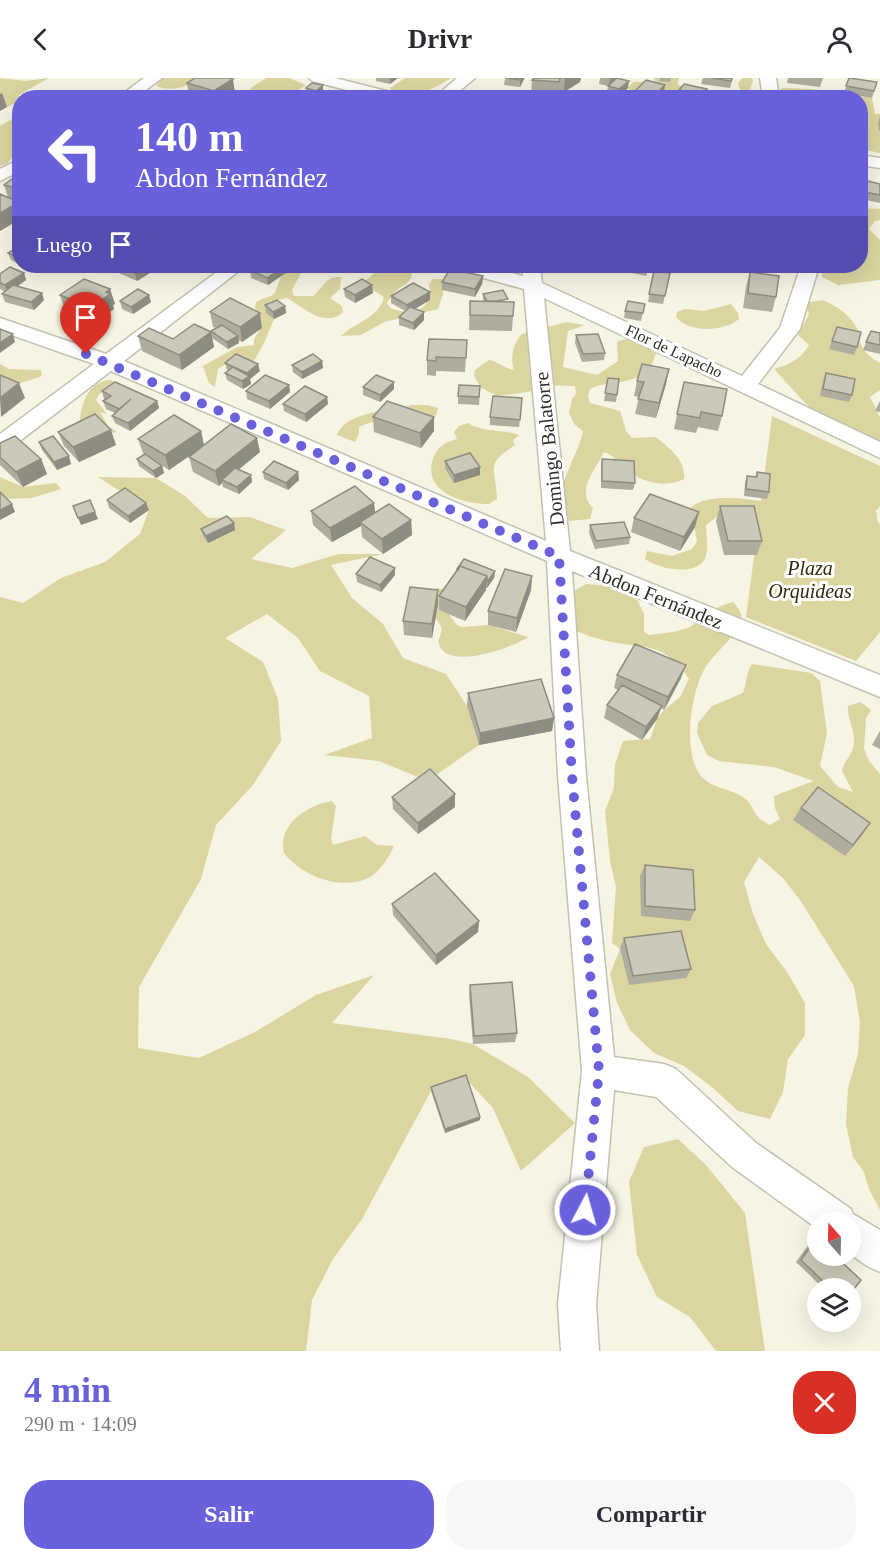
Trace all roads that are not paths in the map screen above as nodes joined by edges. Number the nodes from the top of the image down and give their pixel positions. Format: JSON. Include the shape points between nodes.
{"nodes":[{"id":1,"x":154,"y":78,"type":"edge"},
{"id":2,"x":317,"y":78,"type":"edge"},
{"id":3,"x":467,"y":78,"type":"edge"},
{"id":4,"x":136,"y":90,"type":"edge"},
{"id":5,"x":365,"y":90,"type":"edge"},
{"id":6,"x":452,"y":90,"type":"edge"},
{"id":7,"x":227,"y":273,"type":"edge"},
{"id":8,"x":515,"y":273,"type":"edge"},
{"id":9,"x":808,"y":273,"type":"edge"},
{"id":10,"x":532,"y":275,"type":"edge"},
{"id":11,"x":0,"y":324,"type":"edge"},
{"id":12,"x":108,"y":362,"type":"junction"},
{"id":13,"x":746,"y":385,"type":"junction"},
{"id":14,"x":0,"y":445,"type":"edge"},
{"id":15,"x":880,"y":451,"type":"edge"},
{"id":16,"x":559,"y":556,"type":"junction"},
{"id":17,"x":880,"y":687,"type":"edge"},
{"id":18,"x":599,"y":1071,"type":"junction"},
{"id":19,"x":824,"y":1212,"type":"edge"},
{"id":20,"x":861,"y":1239,"type":"edge"},
{"id":21,"x":880,"y":1252,"type":"edge"},
{"id":22,"x":580,"y":1351,"type":"edge"}],
"edges":[{"from":1,"to":4,"type":"street"},
{"from":2,"to":5,"type":"street"},
{"from":3,"to":6,"type":"street"},
{"from":7,"to":12,"type":"street"},
{"from":8,"to":10,"type":"street","name":"Flor de Lapacho"},
{"from":9,"to":13,"type":"street","via":[[789,329]]},
{"from":10,"to":13,"type":"street","name":"Flor de Lapacho"},
{"from":10,"to":16,"type":"street","name":"Domingo Balatorre"},
{"from":11,"to":12,"type":"street","name":"Abdon Fernández"},
{"from":12,"to":14,"type":"street"},
{"from":12,"to":16,"type":"street","name":"Abdon Fernández"},
{"from":13,"to":15,"type":"street","name":"Flor de Lapacho"},
{"from":16,"to":17,"type":"street","name":"Abdon Fernández"},
{"from":16,"to":18,"type":"street","name":"Domingo Balatorre","via":[[572,776]]},
{"from":18,"to":19,"type":"street","via":[[664,1081],[744,1155]]},
{"from":18,"to":22,"type":"street","name":"Domingo Balatorre","via":[[577,1304]]},
{"from":20,"to":21,"type":"street"}]}
